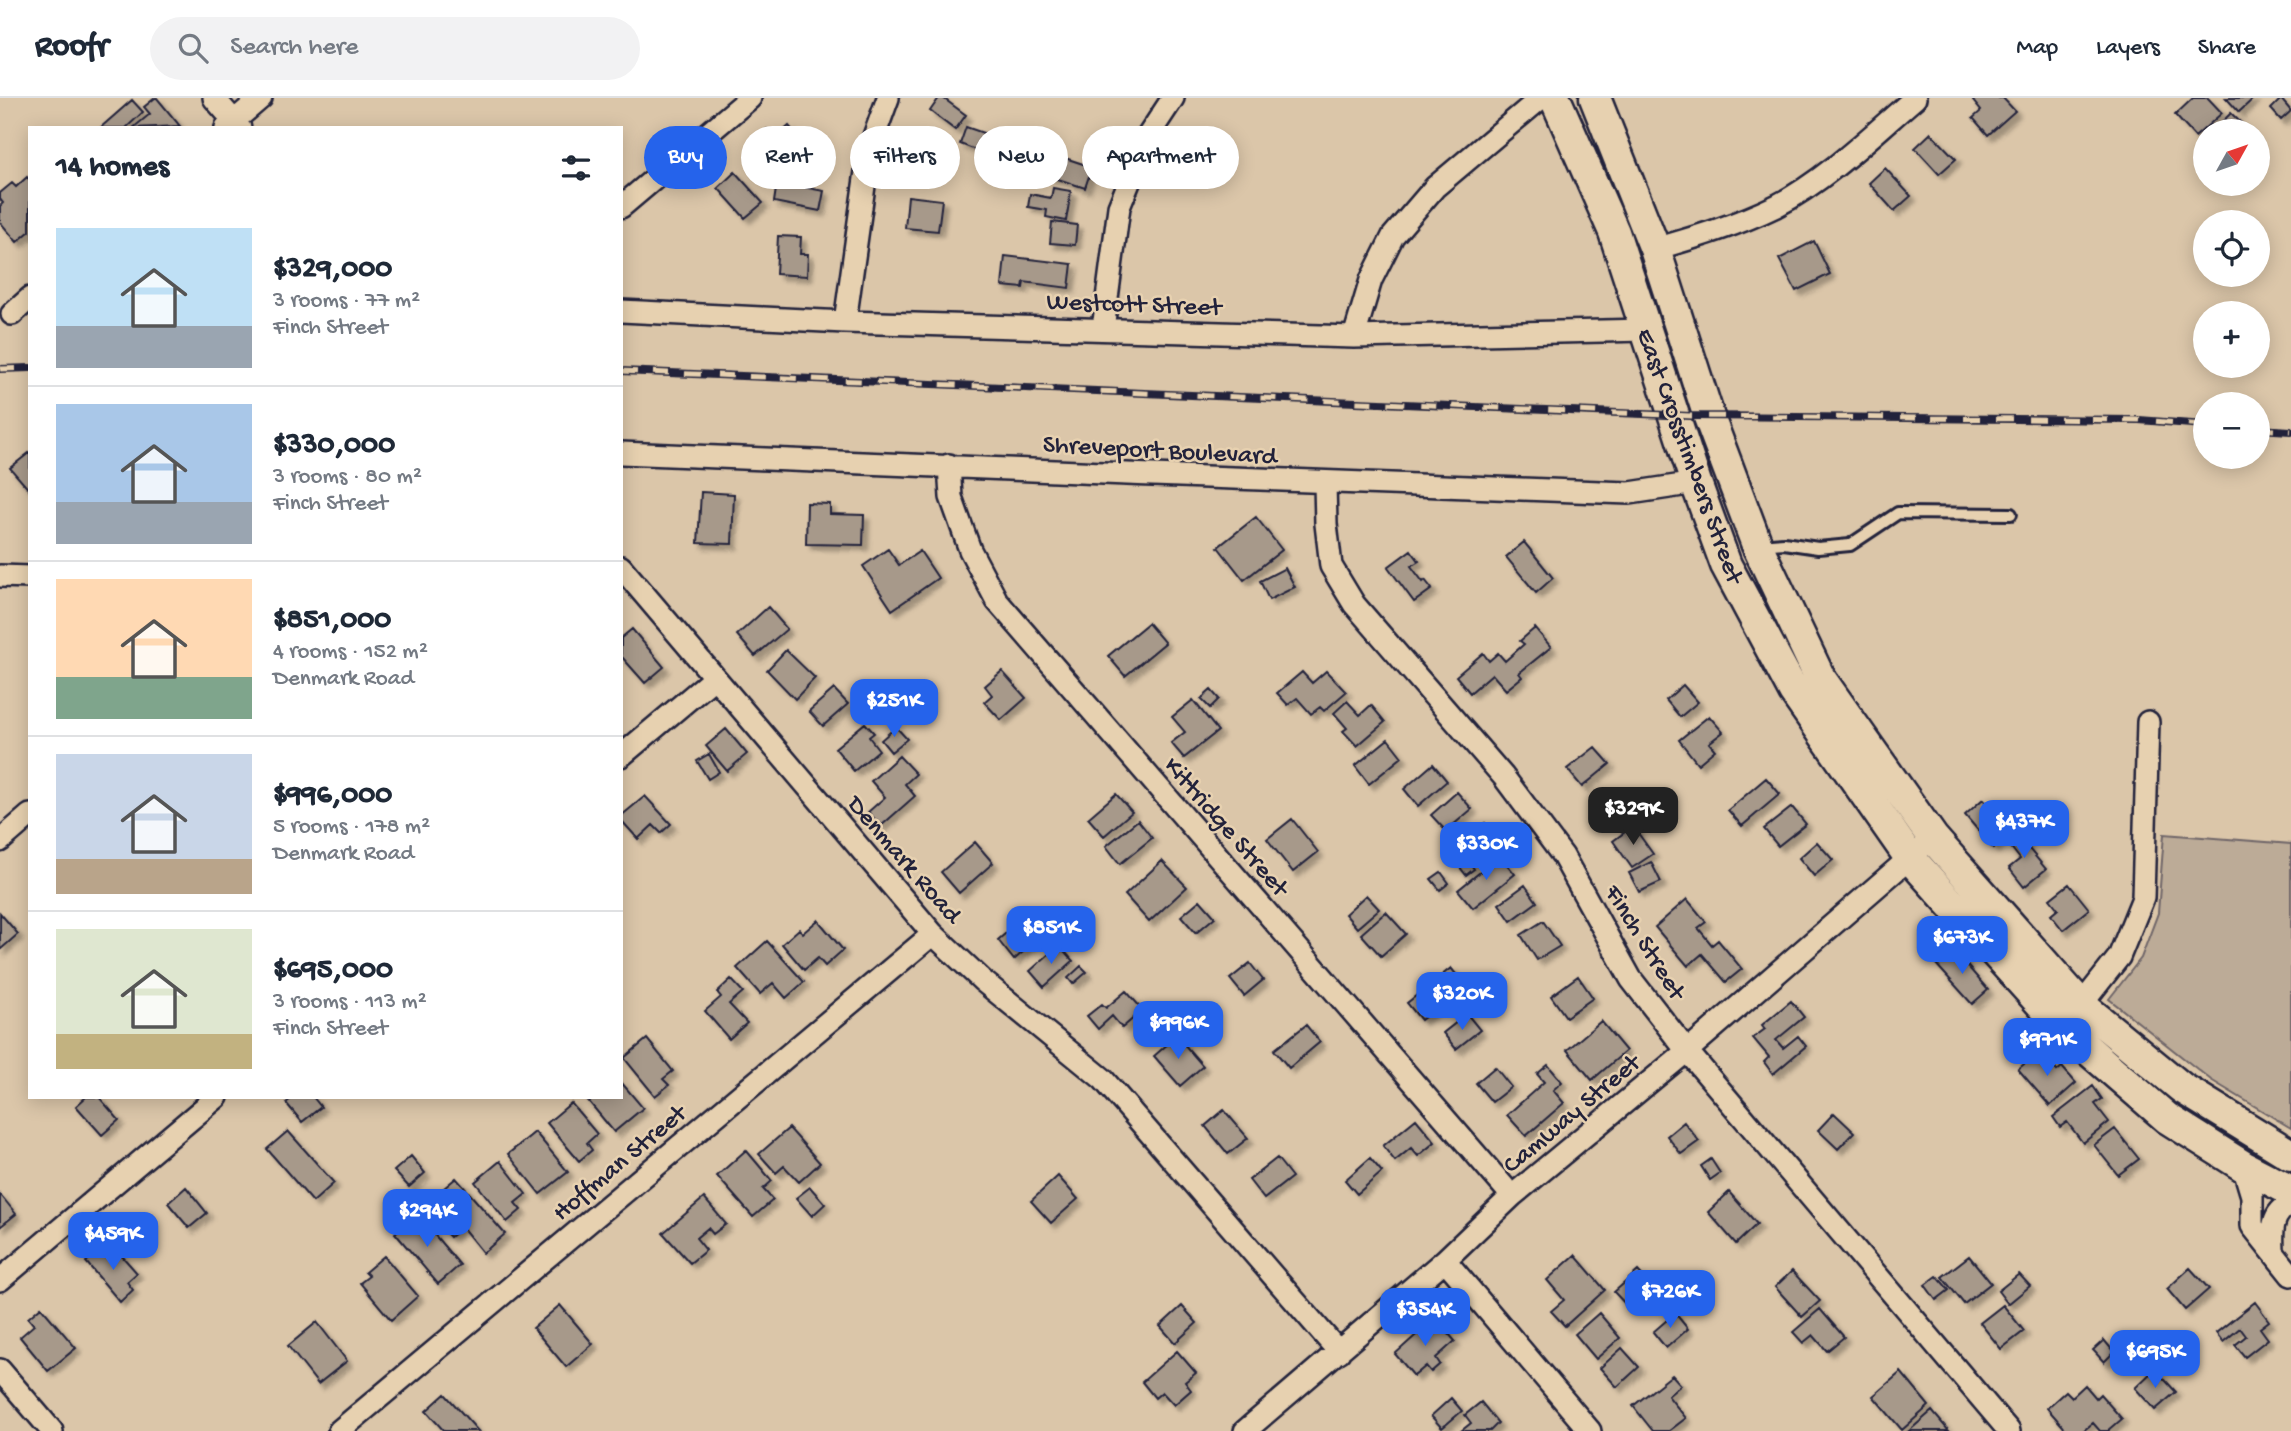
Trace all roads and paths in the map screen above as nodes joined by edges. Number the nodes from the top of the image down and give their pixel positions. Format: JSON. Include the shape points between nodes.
{"nodes":[{"id":1,"x":214,"y":98,"type":"edge"},
{"id":2,"x":261,"y":98,"type":"edge"},
{"id":3,"x":750,"y":98,"type":"edge"},
{"id":4,"x":888,"y":98,"type":"edge"},
{"id":5,"x":1173,"y":98,"type":"edge"},
{"id":6,"x":1541,"y":98,"type":"edge"},
{"id":7,"x":1555,"y":98,"type":"edge"},
{"id":8,"x":1595,"y":98,"type":"edge"},
{"id":9,"x":1915,"y":98,"type":"edge"},
{"id":10,"x":233,"y":126,"type":"edge"},
{"id":11,"x":623,"y":205,"type":"edge"},
{"id":12,"x":1655,"y":249,"type":"junction"},
{"id":13,"x":28,"y":301,"type":"edge"},
{"id":14,"x":623,"y":311,"type":"edge"},
{"id":15,"x":12,"y":314,"type":"dead end"},
{"id":16,"x":845,"y":322,"type":"junction"},
{"id":17,"x":1104,"y":329,"type":"junction"},
{"id":18,"x":1646,"y":330,"type":"junction"},
{"id":19,"x":1354,"y":337,"type":"junction"},
{"id":20,"x":623,"y":453,"type":"edge"},
{"id":21,"x":949,"y":465,"type":"junction"},
{"id":22,"x":1696,"y":483,"type":"junction"},
{"id":23,"x":1325,"y":484,"type":"junction"},
{"id":24,"x":2011,"y":514,"type":"dead end"},
{"id":25,"x":1756,"y":545,"type":"junction"},
{"id":26,"x":623,"y":569,"type":"edge"},
{"id":27,"x":0,"y":576,"type":"edge"},
{"id":28,"x":28,"y":577,"type":"edge"},
{"id":29,"x":714,"y":678,"type":"junction"},
{"id":30,"x":2147,"y":722,"type":"dead end"},
{"id":31,"x":623,"y":754,"type":"edge"},
{"id":32,"x":28,"y":817,"type":"edge"},
{"id":33,"x":1933,"y":838,"type":"junction"},
{"id":34,"x":0,"y":841,"type":"edge"},
{"id":35,"x":1910,"y":858,"type":"junction"},
{"id":36,"x":933,"y":934,"type":"junction"},
{"id":37,"x":2071,"y":1016,"type":"junction"},
{"id":38,"x":1687,"y":1051,"type":"junction"},
{"id":39,"x":215,"y":1099,"type":"edge"},
{"id":40,"x":2291,"y":1155,"type":"edge"},
{"id":41,"x":2243,"y":1166,"type":"junction"},
{"id":42,"x":2291,"y":1191,"type":"edge"},
{"id":43,"x":1512,"y":1196,"type":"junction"},
{"id":44,"x":2291,"y":1204,"type":"edge"},
{"id":45,"x":2273,"y":1250,"type":"junction"},
{"id":46,"x":1445,"y":1260,"type":"junction"},
{"id":47,"x":2291,"y":1275,"type":"edge"},
{"id":48,"x":0,"y":1280,"type":"edge"},
{"id":49,"x":1339,"y":1352,"type":"junction"},
{"id":50,"x":0,"y":1370,"type":"edge"},
{"id":51,"x":51,"y":1431,"type":"edge"},
{"id":52,"x":339,"y":1431,"type":"edge"},
{"id":53,"x":1245,"y":1431,"type":"edge"},
{"id":54,"x":1590,"y":1431,"type":"edge"},
{"id":55,"x":2009,"y":1431,"type":"edge"}],
"edges":[{"from":1,"to":10,"type":"street"},
{"from":2,"to":10,"type":"street"},
{"from":3,"to":11,"type":"street"},
{"from":4,"to":16,"type":"street","via":[[869,150]]},
{"from":5,"to":17,"type":"street","via":[[1148,136],[1119,207]]},
{"from":6,"to":19,"type":"street","via":[[1435,187],[1393,236],[1371,280]]},
{"from":7,"to":18,"type":"main road","name":"East Crosstimbers Street","via":[[1614,232]]},
{"from":8,"to":12,"type":"main road","name":"East Crosstimbers Street"},
{"from":9,"to":12,"type":"street","via":[[1833,167],[1778,205],[1722,230]]},
{"from":12,"to":25,"type":"main road","name":"East Crosstimbers Street"},
{"from":13,"to":15,"type":"street"},
{"from":14,"to":16,"type":"street","name":"Westcott Street"},
{"from":16,"to":17,"type":"street","name":"Westcott Street"},
{"from":17,"to":19,"type":"street","name":"Westcott Street"},
{"from":18,"to":19,"type":"street","name":"Westcott Street"},
{"from":18,"to":22,"type":"main road","name":"East Crosstimbers Street"},
{"from":20,"to":21,"type":"street","name":"Shreveport Boulevard"},
{"from":21,"to":23,"type":"street","name":"Shreveport Boulevard"},
{"from":21,"to":43,"type":"street","name":"Kittridge Street","via":[[951,497],[970,550],[997,601]]},
{"from":22,"to":23,"type":"street","name":"Shreveport Boulevard","via":[[1630,493]]},
{"from":22,"to":35,"type":"main road","name":"East Crosstimbers Street","via":[[1726,565],[1794,692]]},
{"from":23,"to":38,"type":"street","name":"Finch Street","via":[[1331,566],[1354,604],[1503,776],[1563,856],[1631,979]]},
{"from":24,"to":25,"type":"lane","via":[[1898,513],[1850,545]]},
{"from":25,"to":33,"type":"main road","name":"East Crosstimbers Street","via":[[1820,678]]},
{"from":26,"to":29,"type":"street","name":"Denmark Road"},
{"from":27,"to":28,"type":"street"},
{"from":29,"to":31,"type":"street"},
{"from":29,"to":36,"type":"street","name":"Denmark Road"},
{"from":30,"to":37,"type":"street","via":[[2143,898],[2119,957]]},
{"from":32,"to":34,"type":"street"},
{"from":33,"to":35,"type":"street","name":"Camway Street"},
{"from":33,"to":37,"type":"main road","name":"East Crosstimbers Street"},
{"from":35,"to":37,"type":"main road","name":"East Crosstimbers Street"},
{"from":35,"to":38,"type":"street","name":"Camway Street"},
{"from":36,"to":49,"type":"street","name":"Denmark Road","via":[[1103,1079]]},
{"from":36,"to":52,"type":"street","name":"Hoffman Street"},
{"from":37,"to":40,"type":"main road","name":"East Crosstimbers Street"},
{"from":37,"to":41,"type":"main road","name":"East Crosstimbers Street","via":[[2167,1118]]},
{"from":38,"to":43,"type":"street","name":"Camway Street"},
{"from":38,"to":55,"type":"street","name":"Finch Street"},
{"from":39,"to":48,"type":"street"},
{"from":41,"to":42,"type":"main road","name":"East Crosstimbers Street"},
{"from":41,"to":45,"type":"street","via":[[2252,1196],[2252,1226]]},
{"from":43,"to":46,"type":"street","name":"Camway Street"},
{"from":44,"to":45,"type":"street","via":[[2277,1214]]},
{"from":45,"to":47,"type":"street"},
{"from":46,"to":49,"type":"street","name":"Camway Street"},
{"from":46,"to":54,"type":"street"},
{"from":49,"to":53,"type":"street","name":"Camway Street"},
{"from":50,"to":51,"type":"street"}]}
